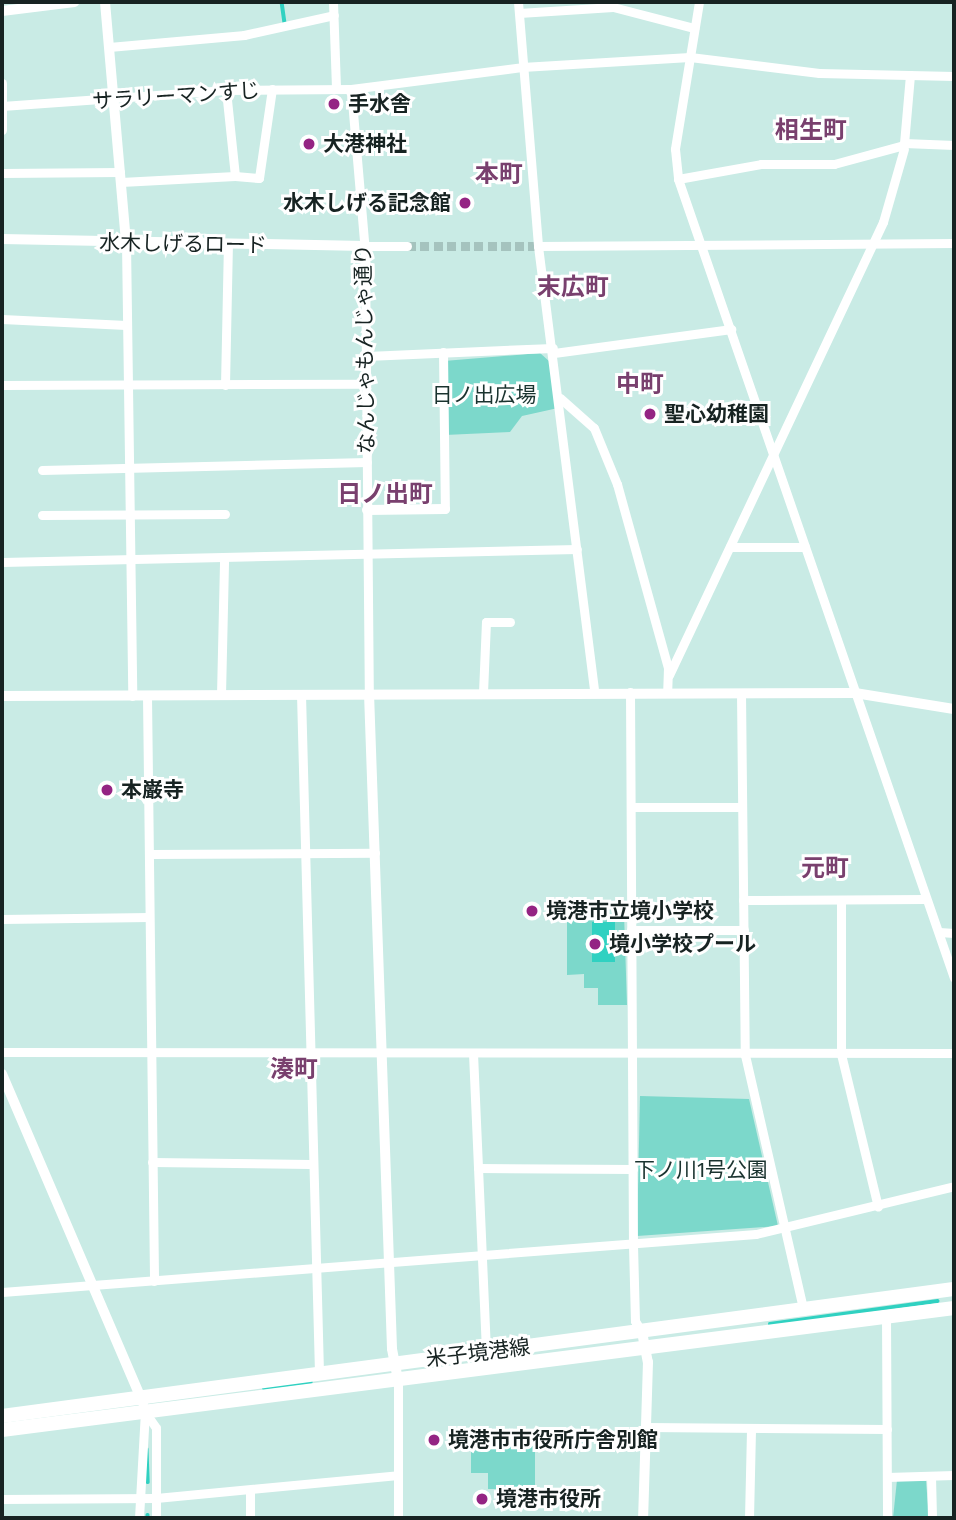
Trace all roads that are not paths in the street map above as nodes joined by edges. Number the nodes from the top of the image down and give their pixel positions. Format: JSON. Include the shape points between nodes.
{"nodes":[{"id":1,"x":74,"y":2,"type":"edge"},
{"id":2,"x":105,"y":2,"type":"edge"},
{"id":3,"x":334,"y":2,"type":"edge"},
{"id":4,"x":518,"y":2,"type":"edge"},
{"id":5,"x":699,"y":2,"type":"edge"},
{"id":6,"x":2,"y":11,"type":"edge"},
{"id":7,"x":519,"y":13,"type":"junction"},
{"id":8,"x":334,"y":15,"type":"junction"},
{"id":9,"x":695,"y":28,"type":"junction"},
{"id":10,"x":109,"y":47,"type":"junction"},
{"id":11,"x":690,"y":57,"type":"junction"},
{"id":12,"x":522,"y":67,"type":"junction"},
{"id":13,"x":910,"y":75,"type":"junction"},
{"id":14,"x":954,"y":76,"type":"edge"},
{"id":15,"x":2,"y":83,"type":"edge"},
{"id":16,"x":272,"y":89,"type":"junction"},
{"id":17,"x":336,"y":89,"type":"junction"},
{"id":18,"x":351,"y":89,"type":"junction"},
{"id":19,"x":226,"y":90,"type":"junction"},
{"id":20,"x":114,"y":102,"type":"junction"},
{"id":21,"x":2,"y":106,"type":"edge"},
{"id":22,"x":2,"y":130,"type":"edge"},
{"id":23,"x":954,"y":145,"type":"edge"},
{"id":24,"x":904,"y":146,"type":"junction"},
{"id":25,"x":2,"y":173,"type":"edge"},
{"id":26,"x":235,"y":176,"type":"junction"},
{"id":27,"x":121,"y":177,"type":"junction"},
{"id":28,"x":678,"y":179,"type":"junction"},
{"id":29,"x":2,"y":239,"type":"edge"},
{"id":30,"x":126,"y":243,"type":"junction"},
{"id":31,"x":954,"y":243,"type":"edge"},
{"id":32,"x":873,"y":244,"type":"junction"},
{"id":33,"x":228,"y":245,"type":"junction"},
{"id":34,"x":701,"y":245,"type":"junction"},
{"id":35,"x":364,"y":246,"type":"junction"},
{"id":36,"x":407,"y":246,"type":"tunnel mouth"},
{"id":37,"x":538,"y":246,"type":"junction"},
{"id":38,"x":2,"y":319,"type":"edge"},
{"id":39,"x":126,"y":325,"type":"junction"},
{"id":40,"x":731,"y":329,"type":"junction"},
{"id":41,"x":554,"y":350,"type":"junction"},
{"id":42,"x":443,"y":352,"type":"junction"},
{"id":43,"x":367,"y":356,"type":"junction"},
{"id":44,"x":366,"y":384,"type":"junction"},
{"id":45,"x":2,"y":385,"type":"edge"},
{"id":46,"x":126,"y":385,"type":"junction"},
{"id":47,"x":225,"y":385,"type":"junction"},
{"id":48,"x":560,"y":397,"type":"junction"},
{"id":49,"x":774,"y":456,"type":"junction"},
{"id":50,"x":367,"y":462,"type":"junction"},
{"id":51,"x":42,"y":470,"type":"dead end"},
{"id":52,"x":127,"y":472,"type":"junction"},
{"id":53,"x":445,"y":509,"type":"joint"},
{"id":54,"x":367,"y":510,"type":"junction"},
{"id":55,"x":225,"y":514,"type":"dead end"},
{"id":56,"x":42,"y":515,"type":"dead end"},
{"id":57,"x":128,"y":516,"type":"junction"},
{"id":58,"x":730,"y":547,"type":"junction"},
{"id":59,"x":805,"y":547,"type":"junction"},
{"id":60,"x":577,"y":549,"type":"junction"},
{"id":61,"x":368,"y":556,"type":"junction"},
{"id":62,"x":224,"y":559,"type":"junction"},
{"id":63,"x":2,"y":562,"type":"edge"},
{"id":64,"x":128,"y":562,"type":"junction"},
{"id":65,"x":510,"y":622,"type":"dead end"},
{"id":66,"x":669,"y":675,"type":"junction"},
{"id":67,"x":594,"y":692,"type":"junction"},
{"id":68,"x":630,"y":692,"type":"junction"},
{"id":69,"x":369,"y":693,"type":"junction"},
{"id":70,"x":483,"y":693,"type":"junction"},
{"id":71,"x":667,"y":693,"type":"junction"},
{"id":72,"x":741,"y":693,"type":"junction"},
{"id":73,"x":855,"y":693,"type":"junction"},
{"id":74,"x":301,"y":694,"type":"junction"},
{"id":75,"x":221,"y":695,"type":"junction"},
{"id":76,"x":2,"y":696,"type":"edge"},
{"id":77,"x":132,"y":696,"type":"junction"},
{"id":78,"x":147,"y":696,"type":"junction"},
{"id":79,"x":954,"y":709,"type":"edge"},
{"id":80,"x":631,"y":807,"type":"junction"},
{"id":81,"x":742,"y":807,"type":"junction"},
{"id":82,"x":375,"y":853,"type":"junction"},
{"id":83,"x":150,"y":854,"type":"junction"},
{"id":84,"x":300,"y":855,"type":"junction"},
{"id":85,"x":925,"y":899,"type":"junction"},
{"id":86,"x":743,"y":900,"type":"junction"},
{"id":87,"x":842,"y":900,"type":"junction"},
{"id":88,"x":149,"y":917,"type":"junction"},
{"id":89,"x":2,"y":919,"type":"edge"},
{"id":90,"x":631,"y":930,"type":"junction"},
{"id":91,"x":744,"y":930,"type":"junction"},
{"id":92,"x":939,"y":932,"type":"junction"},
{"id":93,"x":954,"y":933,"type":"edge"},
{"id":94,"x":954,"y":978,"type":"edge"},
{"id":95,"x":2,"y":1052,"type":"edge"},
{"id":96,"x":149,"y":1053,"type":"junction"},
{"id":97,"x":307,"y":1053,"type":"junction"},
{"id":98,"x":382,"y":1053,"type":"junction"},
{"id":99,"x":473,"y":1053,"type":"junction"},
{"id":100,"x":633,"y":1053,"type":"junction"},
{"id":101,"x":954,"y":1053,"type":"edge"},
{"id":102,"x":841,"y":1054,"type":"junction"},
{"id":103,"x":745,"y":1055,"type":"junction"},
{"id":104,"x":2,"y":1074,"type":"edge"},
{"id":105,"x":152,"y":1162,"type":"junction"},
{"id":106,"x":310,"y":1164,"type":"junction"},
{"id":107,"x":478,"y":1168,"type":"junction"},
{"id":108,"x":633,"y":1169,"type":"junction"},
{"id":109,"x":954,"y":1186,"type":"edge"},
{"id":110,"x":878,"y":1207,"type":"junction"},
{"id":111,"x":786,"y":1230,"type":"junction"},
{"id":112,"x":633,"y":1245,"type":"junction"},
{"id":113,"x":481,"y":1255,"type":"junction"},
{"id":114,"x":389,"y":1263,"type":"junction"},
{"id":115,"x":314,"y":1269,"type":"junction"},
{"id":116,"x":154,"y":1281,"type":"junction"},
{"id":117,"x":94,"y":1285,"type":"junction"},
{"id":118,"x":954,"y":1289,"type":"edge"},
{"id":119,"x":2,"y":1292,"type":"edge"},
{"id":120,"x":803,"y":1308,"type":"junction"},
{"id":121,"x":954,"y":1308,"type":"edge"},
{"id":122,"x":886,"y":1317,"type":"junction"},
{"id":123,"x":642,"y":1332,"type":"junction"},
{"id":124,"x":646,"y":1347,"type":"junction"},
{"id":125,"x":486,"y":1351,"type":"junction"},
{"id":126,"x":394,"y":1363,"type":"junction"},
{"id":127,"x":319,"y":1373,"type":"junction"},
{"id":128,"x":398,"y":1379,"type":"junction"},
{"id":129,"x":143,"y":1405,"type":"junction"},
{"id":130,"x":2,"y":1416,"type":"edge"},
{"id":131,"x":646,"y":1427,"type":"junction"},
{"id":132,"x":751,"y":1428,"type":"junction"},
{"id":133,"x":887,"y":1429,"type":"junction"},
{"id":134,"x":2,"y":1430,"type":"edge"},
{"id":135,"x":398,"y":1475,"type":"junction"},
{"id":136,"x":954,"y":1475,"type":"edge"},
{"id":137,"x":887,"y":1476,"type":"junction"},
{"id":138,"x":931,"y":1476,"type":"junction"},
{"id":139,"x":250,"y":1490,"type":"junction"},
{"id":140,"x":139,"y":1498,"type":"junction"},
{"id":141,"x":156,"y":1498,"type":"junction"},
{"id":142,"x":2,"y":1499,"type":"edge"},
{"id":143,"x":139,"y":1518,"type":"edge"},
{"id":144,"x":156,"y":1518,"type":"edge"},
{"id":145,"x":250,"y":1518,"type":"edge"},
{"id":146,"x":398,"y":1518,"type":"edge"},
{"id":147,"x":643,"y":1518,"type":"edge"},
{"id":148,"x":749,"y":1518,"type":"edge"},
{"id":149,"x":887,"y":1518,"type":"edge"},
{"id":150,"x":932,"y":1518,"type":"edge"}],
"edges":[{"from":1,"to":6,"type":"street"},
{"from":2,"to":10,"type":"street"},
{"from":3,"to":8,"type":"street"},
{"from":4,"to":7,"type":"street"},
{"from":5,"to":9,"type":"street"},
{"from":7,"to":9,"type":"street","via":[[598,6]]},
{"from":7,"to":12,"type":"street"},
{"from":8,"to":10,"type":"street","via":[[244,35]]},
{"from":8,"to":17,"type":"street"},
{"from":9,"to":11,"type":"street"},
{"from":10,"to":20,"type":"street"},
{"from":11,"to":12,"type":"street","name":"サラリーマンすじ"},
{"from":11,"to":13,"type":"street","name":"サラリーマンすじ","via":[[805,72]]},
{"from":11,"to":28,"type":"street","via":[[675,149]]},
{"from":12,"to":18,"type":"street","name":"サラリーマンすじ"},
{"from":12,"to":37,"type":"street"},
{"from":13,"to":14,"type":"street","name":"サラリーマンすじ"},
{"from":13,"to":24,"type":"street"},
{"from":15,"to":21,"type":"street"},
{"from":16,"to":17,"type":"street","name":"サラリーマンすじ"},
{"from":16,"to":19,"type":"street","name":"サラリーマンすじ"},
{"from":16,"to":26,"type":"street","via":[[259,178]]},
{"from":17,"to":18,"type":"street","name":"サラリーマンすじ"},
{"from":18,"to":35,"type":"street","name":"なんじゃもんじゃ通り"},
{"from":19,"to":20,"type":"street","name":"サラリーマンすじ"},
{"from":19,"to":26,"type":"street"},
{"from":20,"to":21,"type":"street","name":"サラリーマンすじ"},
{"from":20,"to":27,"type":"street"},
{"from":21,"to":22,"type":"street"},
{"from":23,"to":24,"type":"street"},
{"from":24,"to":28,"type":"street","via":[[834,164],[761,164]]},
{"from":24,"to":32,"type":"street","via":[[893,200]]},
{"from":25,"to":27,"type":"street"},
{"from":26,"to":27,"type":"street"},
{"from":27,"to":30,"type":"street"},
{"from":28,"to":34,"type":"street"},
{"from":29,"to":30,"type":"street","name":"水木しげるロード"},
{"from":30,"to":33,"type":"street","name":"水木しげるロード"},
{"from":30,"to":39,"type":"street"},
{"from":31,"to":32,"type":"street"},
{"from":32,"to":34,"type":"street"},
{"from":32,"to":49,"type":"street"},
{"from":33,"to":35,"type":"street","name":"水木しげるロード"},
{"from":33,"to":47,"type":"street"},
{"from":34,"to":37,"type":"street"},
{"from":34,"to":40,"type":"street"},
{"from":35,"to":36,"type":"street"},
{"from":35,"to":43,"type":"street","name":"なんじゃもんじゃ通り"},
{"from":37,"to":41,"type":"street"},
{"from":38,"to":39,"type":"street"},
{"from":39,"to":46,"type":"street"},
{"from":40,"to":41,"type":"street"},
{"from":40,"to":49,"type":"street"},
{"from":41,"to":42,"type":"street"},
{"from":41,"to":48,"type":"street"},
{"from":42,"to":43,"type":"street"},
{"from":42,"to":53,"type":"street"},
{"from":43,"to":44,"type":"street","name":"なんじゃもんじゃ通り"},
{"from":44,"to":47,"type":"street"},
{"from":44,"to":50,"type":"street","name":"なんじゃもんじゃ通り"},
{"from":45,"to":46,"type":"street"},
{"from":46,"to":47,"type":"street"},
{"from":46,"to":52,"type":"street"},
{"from":48,"to":60,"type":"street"},
{"from":48,"to":66,"type":"street","via":[[594,428],[617,484]]},
{"from":49,"to":58,"type":"street"},
{"from":49,"to":59,"type":"street"},
{"from":50,"to":52,"type":"street"},
{"from":50,"to":54,"type":"street","name":"なんじゃもんじゃ通り"},
{"from":51,"to":52,"type":"street"},
{"from":52,"to":57,"type":"street"},
{"from":53,"to":54,"type":"street"},
{"from":54,"to":61,"type":"street","name":"なんじゃもんじゃ通り"},
{"from":55,"to":57,"type":"street"},
{"from":56,"to":57,"type":"street"},
{"from":57,"to":64,"type":"street"},
{"from":58,"to":59,"type":"street"},
{"from":58,"to":66,"type":"street"},
{"from":59,"to":73,"type":"street"},
{"from":60,"to":61,"type":"street"},
{"from":60,"to":67,"type":"street"},
{"from":61,"to":62,"type":"street"},
{"from":61,"to":69,"type":"street","name":"なんじゃもんじゃ通り"},
{"from":62,"to":64,"type":"street"},
{"from":62,"to":75,"type":"street"},
{"from":63,"to":64,"type":"street"},
{"from":64,"to":77,"type":"street"},
{"from":65,"to":70,"type":"street","via":[[485,622]]},
{"from":66,"to":71,"type":"street"},
{"from":67,"to":68,"type":"street"},
{"from":67,"to":70,"type":"street"},
{"from":68,"to":71,"type":"street"},
{"from":68,"to":80,"type":"street"},
{"from":69,"to":70,"type":"street"},
{"from":69,"to":74,"type":"street"},
{"from":69,"to":82,"type":"street"},
{"from":71,"to":72,"type":"street"},
{"from":72,"to":73,"type":"street"},
{"from":72,"to":81,"type":"street"},
{"from":73,"to":79,"type":"street"},
{"from":73,"to":85,"type":"street"},
{"from":74,"to":75,"type":"street"},
{"from":74,"to":84,"type":"street"},
{"from":75,"to":78,"type":"street"},
{"from":76,"to":77,"type":"street"},
{"from":77,"to":78,"type":"street"},
{"from":78,"to":83,"type":"street"},
{"from":80,"to":81,"type":"street"},
{"from":80,"to":90,"type":"street"},
{"from":81,"to":86,"type":"street"},
{"from":82,"to":84,"type":"street"},
{"from":82,"to":98,"type":"street"},
{"from":83,"to":84,"type":"street"},
{"from":83,"to":88,"type":"street"},
{"from":84,"to":97,"type":"street"},
{"from":85,"to":87,"type":"street"},
{"from":85,"to":92,"type":"street"},
{"from":86,"to":87,"type":"street"},
{"from":86,"to":91,"type":"street"},
{"from":87,"to":102,"type":"street"},
{"from":88,"to":89,"type":"street"},
{"from":88,"to":96,"type":"street"},
{"from":90,"to":91,"type":"street"},
{"from":90,"to":100,"type":"street"},
{"from":91,"to":103,"type":"street"},
{"from":92,"to":93,"type":"street"},
{"from":92,"to":94,"type":"street"},
{"from":95,"to":96,"type":"street"},
{"from":96,"to":97,"type":"street"},
{"from":96,"to":105,"type":"street"},
{"from":97,"to":98,"type":"street"},
{"from":97,"to":106,"type":"street"},
{"from":98,"to":99,"type":"street"},
{"from":98,"to":114,"type":"street"},
{"from":99,"to":100,"type":"street"},
{"from":99,"to":107,"type":"street"},
{"from":100,"to":103,"type":"street"},
{"from":100,"to":108,"type":"street"},
{"from":101,"to":102,"type":"street"},
{"from":102,"to":103,"type":"street"},
{"from":102,"to":110,"type":"street"},
{"from":103,"to":111,"type":"street"},
{"from":104,"to":117,"type":"street"},
{"from":105,"to":106,"type":"street"},
{"from":105,"to":116,"type":"street"},
{"from":106,"to":115,"type":"street"},
{"from":107,"to":108,"type":"street"},
{"from":107,"to":113,"type":"street"},
{"from":108,"to":112,"type":"street"},
{"from":109,"to":110,"type":"street"},
{"from":110,"to":111,"type":"street"},
{"from":111,"to":112,"type":"street"},
{"from":111,"to":120,"type":"street"},
{"from":112,"to":113,"type":"street"},
{"from":112,"to":123,"type":"street","via":[[635,1321]]},
{"from":113,"to":114,"type":"street"},
{"from":113,"to":125,"type":"street"},
{"from":114,"to":115,"type":"street"},
{"from":114,"to":126,"type":"street"},
{"from":115,"to":116,"type":"street"},
{"from":115,"to":127,"type":"street"},
{"from":116,"to":117,"type":"street"},
{"from":117,"to":119,"type":"street"},
{"from":117,"to":129,"type":"street"},
{"from":118,"to":120,"type":"main road","name":"米子境港線"},
{"from":120,"to":123,"type":"main road","name":"米子境港線"},
{"from":121,"to":122,"type":"main road","name":"米子境港線"},
{"from":122,"to":124,"type":"main road","name":"米子境港線"},
{"from":122,"to":133,"type":"street"},
{"from":123,"to":124,"type":"street"},
{"from":123,"to":125,"type":"main road","name":"米子境港線"},
{"from":124,"to":128,"type":"main road","name":"米子境港線"},
{"from":124,"to":131,"type":"street"},
{"from":125,"to":126,"type":"main road","name":"米子境港線"},
{"from":126,"to":127,"type":"main road","name":"米子境港線"},
{"from":126,"to":128,"type":"street"},
{"from":127,"to":129,"type":"main road","name":"米子境港線"},
{"from":128,"to":129,"type":"main road","name":"米子境港線"},
{"from":128,"to":135,"type":"street"},
{"from":129,"to":130,"type":"main road","name":"米子境港線"},
{"from":129,"to":134,"type":"main road","name":"米子境港線"},
{"from":129,"to":140,"type":"street"},
{"from":129,"to":141,"type":"street","via":[[156,1428]]},
{"from":131,"to":132,"type":"street"},
{"from":131,"to":147,"type":"street"},
{"from":132,"to":133,"type":"street"},
{"from":132,"to":148,"type":"street"},
{"from":133,"to":137,"type":"street"},
{"from":135,"to":139,"type":"street"},
{"from":135,"to":146,"type":"street"},
{"from":136,"to":138,"type":"street"},
{"from":137,"to":138,"type":"street"},
{"from":137,"to":149,"type":"street"},
{"from":138,"to":150,"type":"street"},
{"from":139,"to":141,"type":"street"},
{"from":139,"to":145,"type":"street"},
{"from":140,"to":141,"type":"street"},
{"from":140,"to":142,"type":"street"},
{"from":140,"to":143,"type":"street"},
{"from":141,"to":144,"type":"street"}]}
